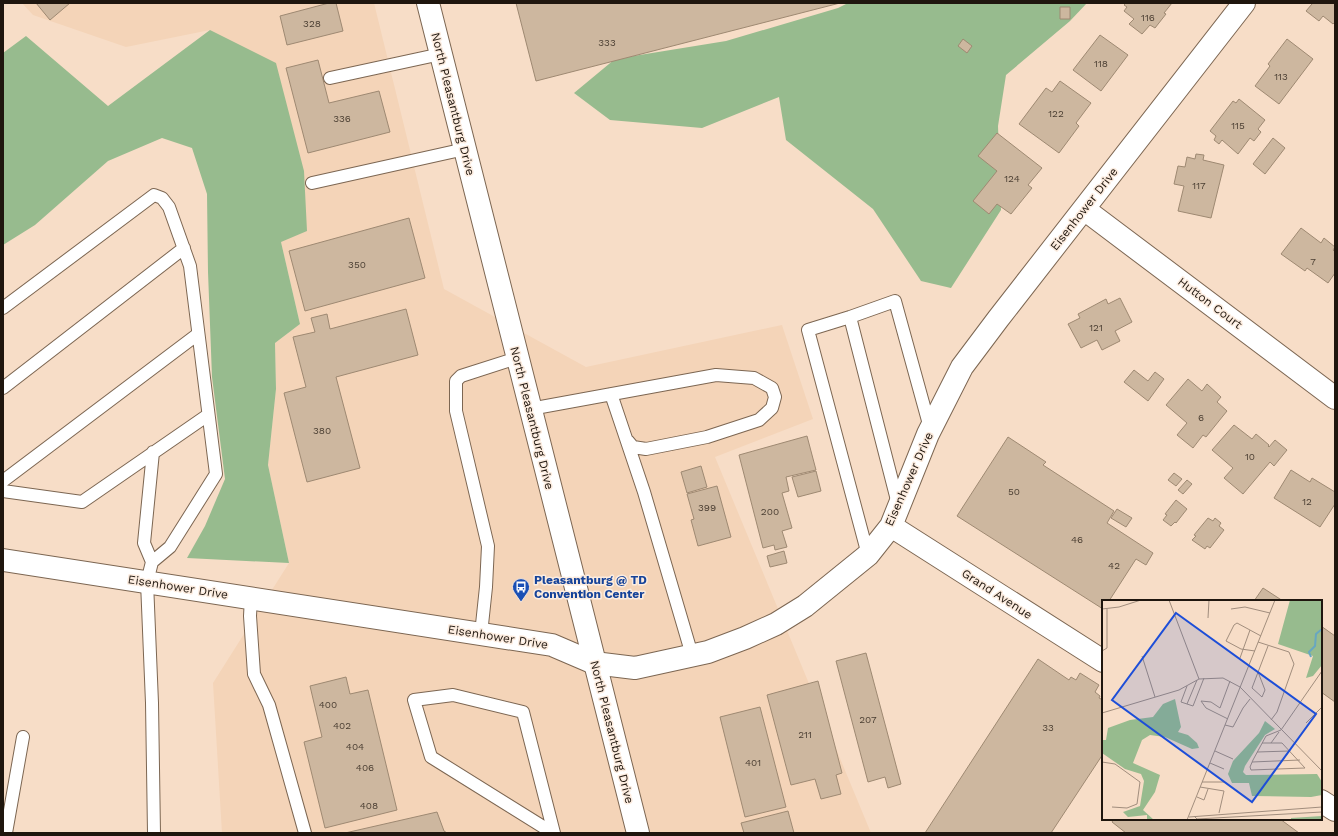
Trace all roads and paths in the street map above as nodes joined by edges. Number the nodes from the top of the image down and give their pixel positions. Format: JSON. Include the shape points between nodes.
{"nodes":[{"id":1,"x":428,"y":3,"type":"edge"},
{"id":2,"x":1244,"y":3,"type":"edge"},
{"id":3,"x":441,"y":54,"type":"junction"},
{"id":4,"x":330,"y":78,"type":"dead end"},
{"id":5,"x":464,"y":149,"type":"junction"},
{"id":6,"x":312,"y":184,"type":"dead end"},
{"id":7,"x":1084,"y":209,"type":"junction"},
{"id":8,"x":184,"y":248,"type":"junction"},
{"id":9,"x":3,"y":308,"type":"edge"},
{"id":10,"x":850,"y":317,"type":"junction"},
{"id":11,"x":198,"y":334,"type":"junction"},
{"id":12,"x":517,"y":358,"type":"junction"},
{"id":13,"x":3,"y":388,"type":"edge"},
{"id":14,"x":611,"y":394,"type":"junction"},
{"id":15,"x":1335,"y":398,"type":"edge"},
{"id":16,"x":530,"y":409,"type":"junction"},
{"id":17,"x":208,"y":415,"type":"junction"},
{"id":18,"x":931,"y":430,"type":"junction"},
{"id":19,"x":628,"y":440,"type":"junction"},
{"id":20,"x":153,"y":452,"type":"junction"},
{"id":21,"x":3,"y":482,"type":"edge"},
{"id":22,"x":3,"y":491,"type":"edge"},
{"id":23,"x":895,"y":516,"type":"junction"},
{"id":24,"x":868,"y":555,"type":"junction"},
{"id":25,"x":3,"y":560,"type":"edge"},
{"id":26,"x":150,"y":572,"type":"junction"},
{"id":27,"x":251,"y":598,"type":"junction"},
{"id":28,"x":482,"y":634,"type":"junction"},
{"id":29,"x":692,"y":655,"type":"junction"},
{"id":30,"x":1102,"y":660,"type":"edge"},
{"id":31,"x":594,"y":663,"type":"junction"},
{"id":32,"x":23,"y":737,"type":"dead end"},
{"id":33,"x":1322,"y":802,"type":"edge"},
{"id":34,"x":1335,"y":810,"type":"edge"},
{"id":35,"x":6,"y":833,"type":"edge"},
{"id":36,"x":154,"y":833,"type":"edge"},
{"id":37,"x":304,"y":833,"type":"edge"},
{"id":38,"x":554,"y":833,"type":"edge"},
{"id":39,"x":638,"y":833,"type":"edge"}],
"edges":[{"from":1,"to":3,"type":"street","name":"North Pleasantburg Drive"},
{"from":2,"to":7,"type":"street","name":"Eisenhower Drive"},
{"from":3,"to":4,"type":"lane"},
{"from":3,"to":5,"type":"street","name":"North Pleasantburg Drive"},
{"from":5,"to":6,"type":"lane"},
{"from":5,"to":12,"type":"street","name":"North Pleasantburg Drive"},
{"from":7,"to":15,"type":"street","name":"Hutton Court"},
{"from":7,"to":18,"type":"street","name":"Eisenhower Drive","via":[[962,368]]},
{"from":8,"to":9,"type":"lane","via":[[169,207],[162,198],[154,196]]},
{"from":8,"to":11,"type":"lane","via":[[190,266]]},
{"from":8,"to":13,"type":"lane"},
{"from":10,"to":18,"type":"lane","via":[[895,301]]},
{"from":10,"to":23,"type":"lane"},
{"from":10,"to":24,"type":"lane","via":[[808,330]]},
{"from":11,"to":17,"type":"lane"},
{"from":11,"to":21,"type":"lane"},
{"from":12,"to":16,"type":"street","name":"North Pleasantburg Drive"},
{"from":12,"to":28,"type":"lane","via":[[461,376],[456,381],[456,411],[488,546]]},
{"from":14,"to":16,"type":"lane"},
{"from":14,"to":19,"type":"lane"},
{"from":14,"to":19,"type":"lane","via":[[716,375],[754,378],[772,388],[775,397],[772,408],[758,420],[707,437],[646,449],[633,447]]},
{"from":16,"to":31,"type":"street","name":"North Pleasantburg Drive"},
{"from":17,"to":20,"type":"lane"},
{"from":17,"to":26,"type":"lane","via":[[216,474],[170,547]]},
{"from":18,"to":23,"type":"street","name":"Eisenhower Drive"},
{"from":19,"to":29,"type":"lane"},
{"from":20,"to":22,"type":"lane","via":[[82,502]]},
{"from":20,"to":26,"type":"lane","via":[[144,543]]},
{"from":23,"to":24,"type":"street","name":"Eisenhower Drive"},
{"from":23,"to":30,"type":"street","name":"Grand Avenue"},
{"from":24,"to":29,"type":"street","name":"Eisenhower Drive","via":[[805,606],[776,624],[708,652]]},
{"from":25,"to":26,"type":"street","name":"Eisenhower Drive"},
{"from":26,"to":27,"type":"street","name":"Eisenhower Drive"},
{"from":26,"to":36,"type":"lane"},
{"from":27,"to":28,"type":"street","name":"Eisenhower Drive"},
{"from":27,"to":37,"type":"lane","via":[[254,674],[269,705]]},
{"from":28,"to":31,"type":"street","name":"Eisenhower Drive","via":[[552,645]]},
{"from":29,"to":31,"type":"street","name":"Eisenhower Drive","via":[[635,668]]},
{"from":31,"to":39,"type":"street","name":"North Pleasantburg Drive"},
{"from":32,"to":35,"type":"lane"},
{"from":33,"to":34,"type":"street"},
{"from":38,"to":38,"type":"lane","via":[[523,712],[454,695],[414,700],[431,757]]}]}
